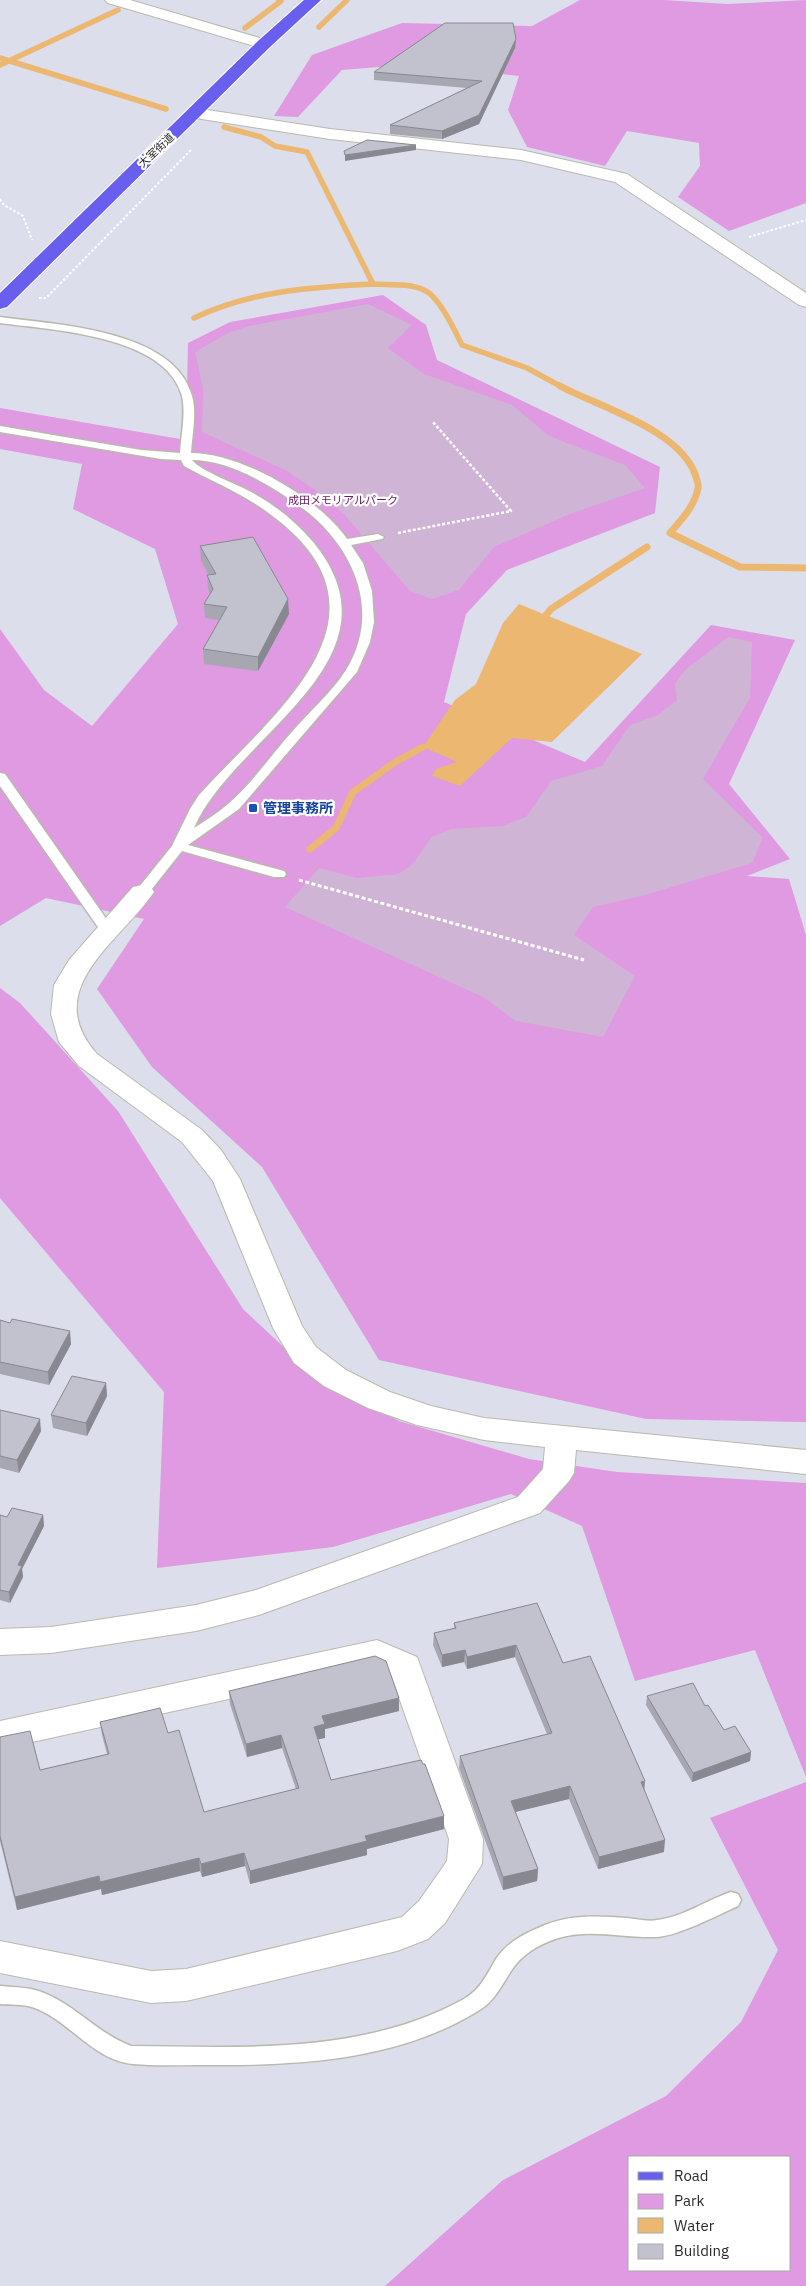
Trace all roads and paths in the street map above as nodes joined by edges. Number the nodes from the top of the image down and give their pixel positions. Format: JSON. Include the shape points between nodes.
{"nodes":[{"id":1,"x":114,"y":0,"type":"edge"},
{"id":2,"x":313,"y":0,"type":"edge"},
{"id":3,"x":264,"y":44,"type":"junction"},
{"id":4,"x":195,"y":113,"type":"junction"},
{"id":5,"x":0,"y":199,"type":"edge"},
{"id":6,"x":806,"y":220,"type":"edge"},
{"id":7,"x":723,"y":245,"type":"junction"},
{"id":8,"x":52,"y":254,"type":"junction"},
{"id":9,"x":806,"y":301,"type":"edge"},
{"id":10,"x":0,"y":303,"type":"edge"},
{"id":11,"x":0,"y":320,"type":"edge"},
{"id":12,"x":432,"y":421,"type":"dead end"},
{"id":13,"x":0,"y":429,"type":"edge"},
{"id":14,"x":185,"y":457,"type":"junction"},
{"id":15,"x":378,"y":537,"type":"joint"},
{"id":16,"x":344,"y":543,"type":"junction"},
{"id":17,"x":0,"y":777,"type":"edge"},
{"id":18,"x":179,"y":846,"type":"junction"},
{"id":19,"x":279,"y":874,"type":"joint"},
{"id":20,"x":142,"y":892,"type":"joint"},
{"id":21,"x":107,"y":930,"type":"junction"},
{"id":22,"x":584,"y":960,"type":"dead end"},
{"id":23,"x":562,"y":1436,"type":"junction"},
{"id":24,"x":806,"y":1462,"type":"edge"},
{"id":25,"x":0,"y":1642,"type":"edge"},
{"id":26,"x":0,"y":1735,"type":"edge"},
{"id":27,"x":731,"y":1900,"type":"dead end"},
{"id":28,"x":0,"y":1957,"type":"edge"},
{"id":29,"x":0,"y":1995,"type":"edge"}],
"edges":[{"from":1,"to":3,"type":"street"},
{"from":2,"to":3,"type":"main road","name":"大室街道"},
{"from":3,"to":4,"type":"main road","name":"大室街道"},
{"from":4,"to":7,"type":"street","via":[[330,134],[521,155],[595,170],[621,178]]},
{"from":4,"to":8,"type":"main road","name":"大室街道"},
{"from":5,"to":8,"type":"path","via":[[23,216],[34,245]]},
{"from":6,"to":7,"type":"path"},
{"from":7,"to":9,"type":"street"},
{"from":8,"to":10,"type":"main road","name":"大室街道"},
{"from":11,"to":14,"type":"lane","via":[[108,338],[140,348],[164,362],[179,376],[187,396]]},
{"from":12,"to":15,"type":"path","via":[[511,511]]},
{"from":13,"to":14,"type":"lane"},
{"from":14,"to":16,"type":"lane","via":[[211,458],[268,480],[318,514]]},
{"from":14,"to":18,"type":"lane","via":[[188,464],[267,506],[304,538],[325,567],[336,601],[336,622],[329,646],[299,694],[202,800]]},
{"from":15,"to":16,"type":"lane"},
{"from":16,"to":18,"type":"lane","via":[[358,566],[369,601],[364,641],[351,672],[234,806]]},
{"from":17,"to":21,"type":"lane"},
{"from":18,"to":19,"type":"lane"},
{"from":18,"to":20,"type":"lane"},
{"from":19,"to":22,"type":"path"},
{"from":20,"to":21,"type":"street"},
{"from":21,"to":23,"type":"street","via":[[82,960],[67,985],[64,1014],[72,1042],[88,1060],[192,1136],[211,1157],[226,1179],[288,1328],[305,1355],[336,1378],[378,1400],[428,1417],[484,1429]]},
{"from":23,"to":24,"type":"street"},
{"from":23,"to":25,"type":"street","via":[[558,1473],[530,1505],[258,1602],[196,1618],[70,1637]]},
{"from":26,"to":28,"type":"street","via":[[377,1654],[405,1666],[466,1839],[464,1864],[432,1912],[415,1928],[397,1935],[186,1985],[151,1987]]},
{"from":27,"to":29,"type":"lane","via":[[657,1929],[580,1925],[552,1932],[520,1946],[504,1964],[492,1987],[473,2004],[428,2027],[372,2043],[242,2056],[131,2055],[107,2046],[33,1998]]}]}
